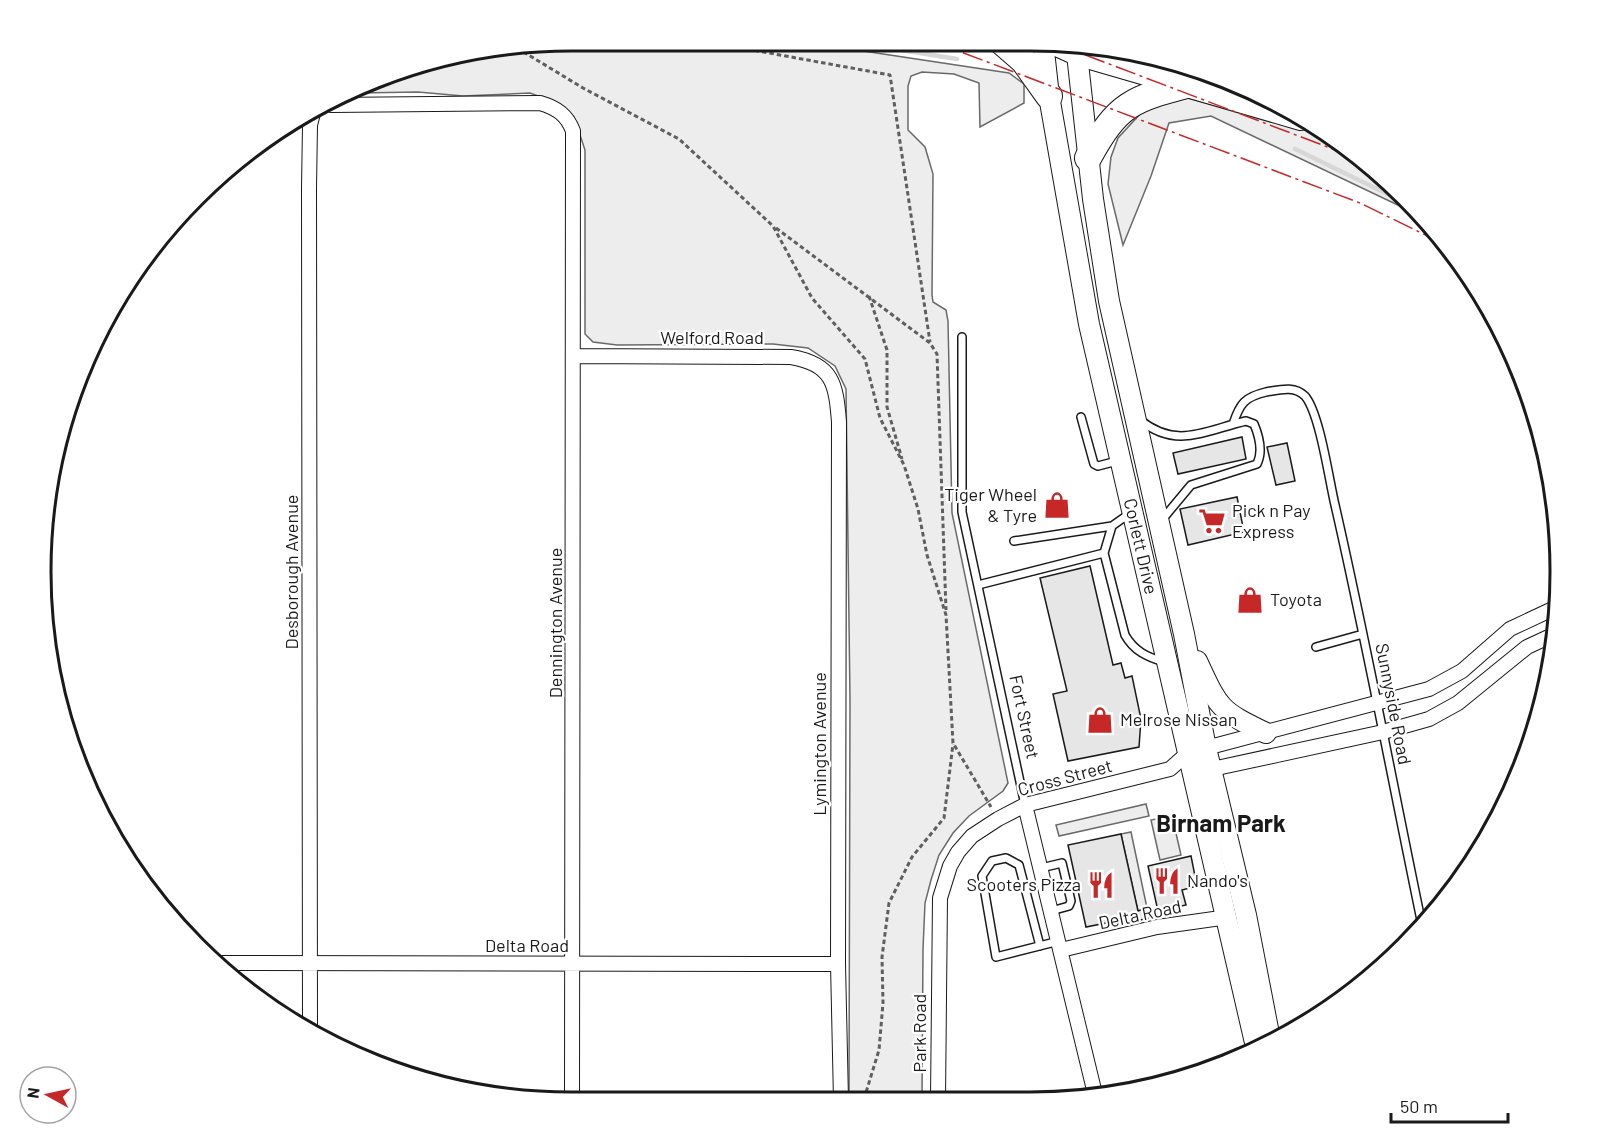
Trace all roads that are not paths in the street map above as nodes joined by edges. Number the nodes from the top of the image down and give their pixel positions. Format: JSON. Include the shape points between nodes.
{"nodes":[{"id":1,"x":1013,"y":51,"type":"edge"},
{"id":2,"x":1043,"y":51,"type":"edge"},
{"id":3,"x":1071,"y":53,"type":"edge"},
{"id":4,"x":1096,"y":55,"type":"edge"},
{"id":5,"x":1191,"y":84,"type":"junction"},
{"id":6,"x":1049,"y":96,"type":"junction"},
{"id":7,"x":1258,"y":104,"type":"edge"},
{"id":8,"x":341,"y":105,"type":"edge"},
{"id":9,"x":311,"y":121,"type":"edge"},
{"id":10,"x":1088,"y":158,"type":"junction"},
{"id":11,"x":962,"y":337,"type":"dead end"},
{"id":12,"x":574,"y":356,"type":"junction"},
{"id":13,"x":836,"y":389,"type":"joint"},
{"id":14,"x":1134,"y":414,"type":"junction"},
{"id":15,"x":1081,"y":417,"type":"dead end"},
{"id":16,"x":1233,"y":424,"type":"junction"},
{"id":17,"x":1120,"y":460,"type":"junction"},
{"id":18,"x":1132,"y":512,"type":"junction"},
{"id":19,"x":1159,"y":524,"type":"junction"},
{"id":20,"x":1113,"y":526,"type":"junction"},
{"id":21,"x":1014,"y":541,"type":"dead end"},
{"id":22,"x":1104,"y":553,"type":"junction"},
{"id":23,"x":978,"y":585,"type":"junction"},
{"id":24,"x":1549,"y":611,"type":"edge"},
{"id":25,"x":1184,"y":634,"type":"junction"},
{"id":26,"x":1363,"y":634,"type":"junction"},
{"id":27,"x":1546,"y":638,"type":"edge"},
{"id":28,"x":1316,"y":647,"type":"dead end"},
{"id":29,"x":1167,"y":663,"type":"junction"},
{"id":30,"x":1378,"y":703,"type":"junction"},
{"id":31,"x":1383,"y":732,"type":"junction"},
{"id":32,"x":1266,"y":733,"type":"junction"},
{"id":33,"x":1197,"y":751,"type":"junction"},
{"id":34,"x":1170,"y":768,"type":"junction"},
{"id":35,"x":1202,"y":771,"type":"junction"},
{"id":36,"x":1025,"y":805,"type":"junction"},
{"id":37,"x":1041,"y":868,"type":"junction"},
{"id":38,"x":1051,"y":911,"type":"junction"},
{"id":39,"x":1420,"y":916,"type":"edge"},
{"id":40,"x":1228,"y":917,"type":"junction"},
{"id":41,"x":1040,"y":946,"type":"junction"},
{"id":42,"x":1060,"y":946,"type":"junction"},
{"id":43,"x":228,"y":963,"type":"edge"},
{"id":44,"x":309,"y":964,"type":"junction"},
{"id":45,"x":574,"y":964,"type":"junction"},
{"id":46,"x":838,"y":964,"type":"junction"},
{"id":47,"x":938,"y":967,"type":"joint"},
{"id":48,"x":310,"y":1021,"type":"edge"},
{"id":49,"x":1269,"y":1033,"type":"edge"},
{"id":50,"x":1255,"y":1040,"type":"edge"},
{"id":51,"x":1094,"y":1088,"type":"edge"},
{"id":52,"x":572,"y":1092,"type":"edge"},
{"id":53,"x":841,"y":1092,"type":"edge"},
{"id":54,"x":938,"y":1092,"type":"edge"}],
"edges":[{"from":1,"to":6,"type":"highway"},
{"from":2,"to":6,"type":"main road","name":"Corlett Drive"},
{"from":3,"to":10,"type":"main road","name":"Corlett Drive"},
{"from":4,"to":5,"type":"highway"},
{"from":5,"to":7,"type":"highway"},
{"from":5,"to":10,"type":"highway","via":[[1126,105]]},
{"from":6,"to":17,"type":"main road","name":"Corlett Drive","via":[[1089,324]]},
{"from":8,"to":12,"type":"street","name":"Dennington Avenue","via":[[540,103],[553,107],[569,121],[575,145]]},
{"from":9,"to":44,"type":"street","name":"Desborough Avenue"},
{"from":10,"to":14,"type":"main road","name":"Corlett Drive","via":[[1100,251]]},
{"from":11,"to":23,"type":"lane","name":"Fort Street","via":[[960,495]]},
{"from":12,"to":13,"type":"street","name":"Welford Road","via":[[790,357],[817,365],[832,379]]},
{"from":12,"to":45,"type":"street","name":"Dennington Avenue"},
{"from":13,"to":46,"type":"street","name":"Lymington Avenue"},
{"from":14,"to":16,"type":"lane","via":[[1155,430],[1176,438]]},
{"from":14,"to":19,"type":"main road","name":"Corlett Drive"},
{"from":15,"to":17,"type":"lane","via":[[1094,464]]},
{"from":16,"to":19,"type":"lane","via":[[1254,424],[1261,453],[1257,464],[1191,485]]},
{"from":16,"to":26,"type":"lane","name":"Sunnyside Road","via":[[1242,402],[1249,396],[1281,389],[1298,390],[1309,403]]},
{"from":17,"to":18,"type":"main road","name":"Corlett Drive"},
{"from":18,"to":20,"type":"lane"},
{"from":18,"to":29,"type":"main road","name":"Corlett Drive"},
{"from":19,"to":25,"type":"main road","name":"Corlett Drive"},
{"from":20,"to":21,"type":"lane"},
{"from":20,"to":22,"type":"lane"},
{"from":22,"to":23,"type":"lane"},
{"from":22,"to":29,"type":"lane","via":[[1130,644],[1145,656]]},
{"from":23,"to":36,"type":"lane","name":"Fort Street"},
{"from":24,"to":30,"type":"street","name":"Cross Street","via":[[1510,629],[1471,664],[1439,684],[1412,696]]},
{"from":25,"to":32,"type":"main road","via":[[1221,708]]},
{"from":25,"to":33,"type":"main road","name":"Corlett Drive"},
{"from":26,"to":28,"type":"lane"},
{"from":26,"to":30,"type":"lane","name":"Sunnyside Road"},
{"from":27,"to":31,"type":"street","name":"Cross Street","via":[[1527,647],[1446,711]]},
{"from":29,"to":33,"type":"main road","name":"Corlett Drive"},
{"from":30,"to":31,"type":"lane","name":"Sunnyside Road"},
{"from":30,"to":32,"type":"street","name":"Cross Street"},
{"from":31,"to":35,"type":"street","name":"Cross Street"},
{"from":31,"to":39,"type":"lane","name":"Sunnyside Road"},
{"from":32,"to":33,"type":"street","name":"Cross Street"},
{"from":33,"to":34,"type":"street","name":"Cross Street"},
{"from":33,"to":35,"type":"main road","name":"Corlett Drive"},
{"from":34,"to":35,"type":"street","name":"Cross Street"},
{"from":34,"to":36,"type":"street","name":"Cross Street"},
{"from":35,"to":40,"type":"main road","name":"Corlett Drive"},
{"from":35,"to":49,"type":"main road","name":"Corlett Drive","via":[[1246,915]]},
{"from":36,"to":37,"type":"street","name":"Fort Street"},
{"from":36,"to":47,"type":"street","name":"Cross Street","via":[[972,836],[950,866],[940,898]]},
{"from":37,"to":38,"type":"street","name":"Fort Street"},
{"from":37,"to":38,"type":"lane","via":[[1062,863],[1070,894],[1069,906]]},
{"from":38,"to":42,"type":"street","name":"Fort Street"},
{"from":40,"to":42,"type":"street","name":"Delta Road"},
{"from":40,"to":50,"type":"main road","name":"Corlett Drive"},
{"from":41,"to":41,"type":"lane","via":[[996,957],[982,876],[992,861],[1006,858],[1019,865]]},
{"from":41,"to":42,"type":"lane"},
{"from":42,"to":51,"type":"street","name":"Fort Street"},
{"from":43,"to":44,"type":"street","name":"Delta Road"},
{"from":44,"to":45,"type":"street","name":"Delta Road"},
{"from":44,"to":48,"type":"street","name":"Desborough Avenue"},
{"from":45,"to":46,"type":"street","name":"Delta Road"},
{"from":45,"to":52,"type":"street","name":"Dennington Avenue"},
{"from":46,"to":53,"type":"street","name":"Lymington Avenue"},
{"from":47,"to":54,"type":"street","name":"Park Road"}]}
